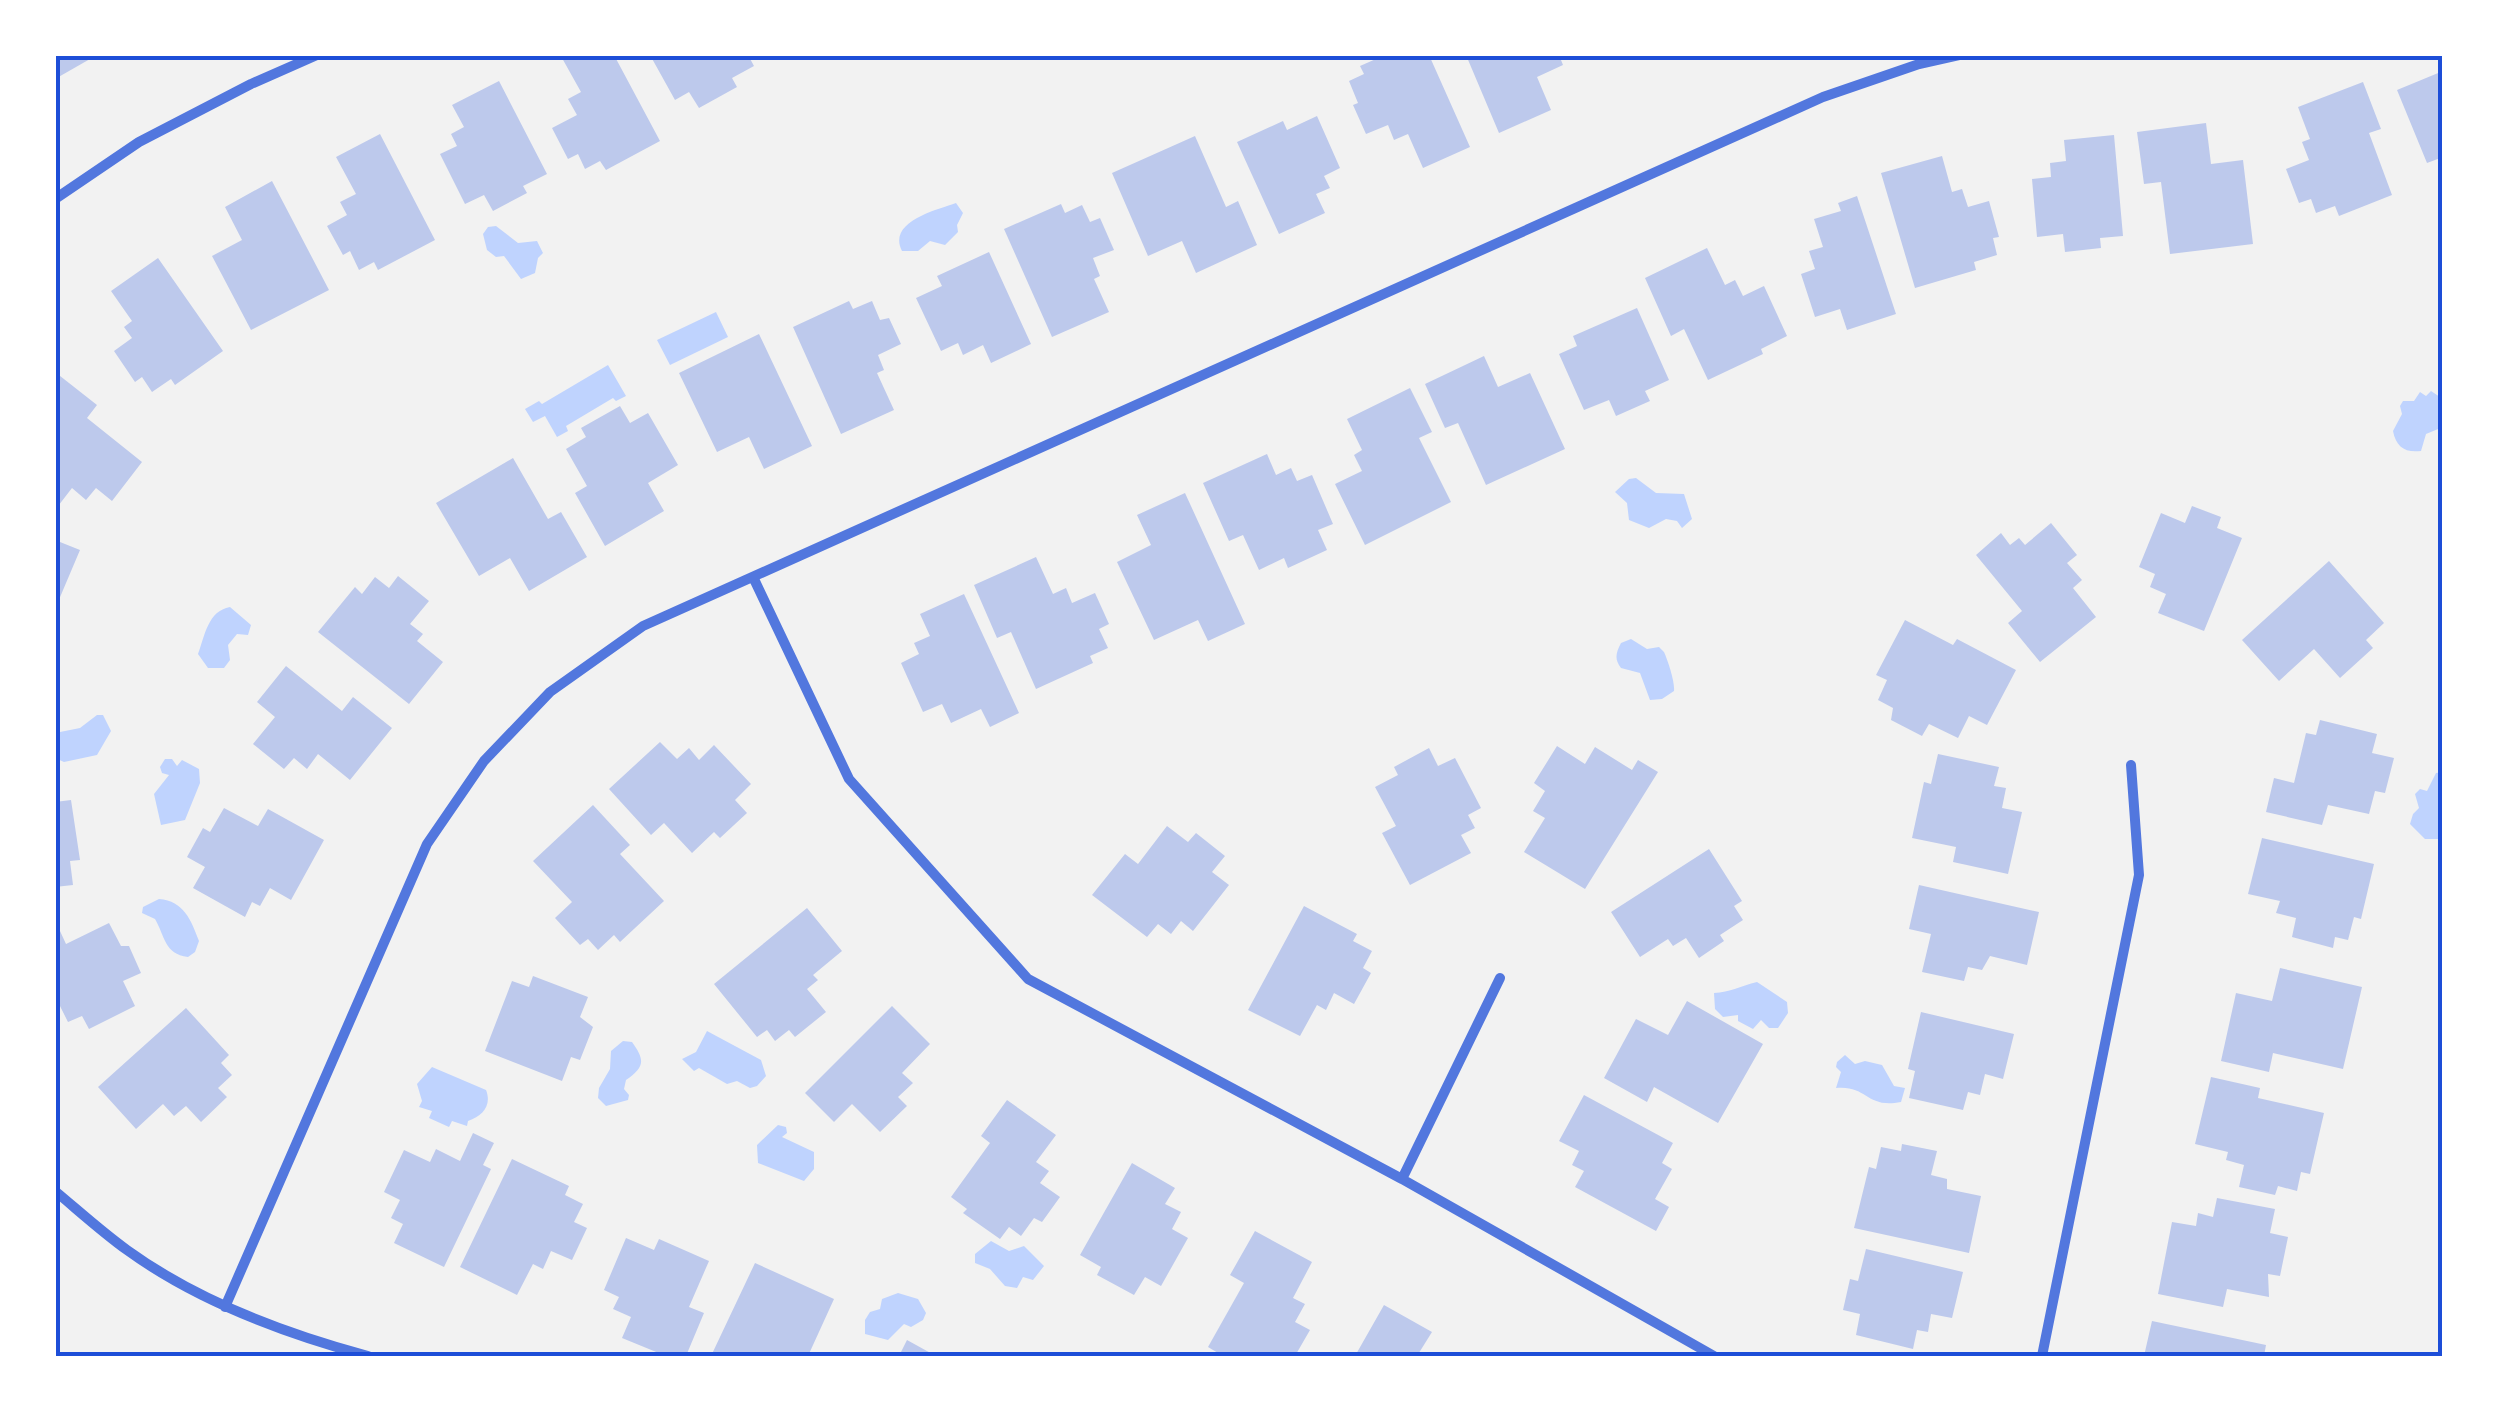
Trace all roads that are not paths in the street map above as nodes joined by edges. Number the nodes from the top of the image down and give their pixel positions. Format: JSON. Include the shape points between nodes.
{"nodes":[{"id":1,"x":317,"y":55,"type":"edge"},
{"id":2,"x":1959,"y":55,"type":"edge"},
{"id":3,"x":55,"y":199,"type":"edge"},
{"id":4,"x":754,"y":579,"type":"junction"},
{"id":5,"x":2131,"y":765,"type":"dead end"},
{"id":6,"x":1500,"y":978,"type":"dead end"},
{"id":7,"x":1402,"y":1179,"type":"junction"},
{"id":8,"x":55,"y":1191,"type":"edge"},
{"id":9,"x":225,"y":1307,"type":"junction"},
{"id":10,"x":368,"y":1356,"type":"edge"},
{"id":11,"x":1714,"y":1356,"type":"edge"},
{"id":12,"x":2042,"y":1356,"type":"edge"}],
"edges":[{"from":1,"to":3,"type":"street","via":[[140,142]]},
{"from":2,"to":4,"type":"street","via":[[1823,98]]},
{"from":4,"to":7,"type":"street","via":[[849,780],[1028,979]]},
{"from":4,"to":9,"type":"street","via":[[643,626],[550,692],[484,761],[427,844]]},
{"from":5,"to":12,"type":"street","via":[[2139,875]]},
{"from":6,"to":7,"type":"street"},
{"from":7,"to":11,"type":"street"},
{"from":8,"to":9,"type":"street","via":[[129,1252]]},
{"from":9,"to":10,"type":"street"}]}
